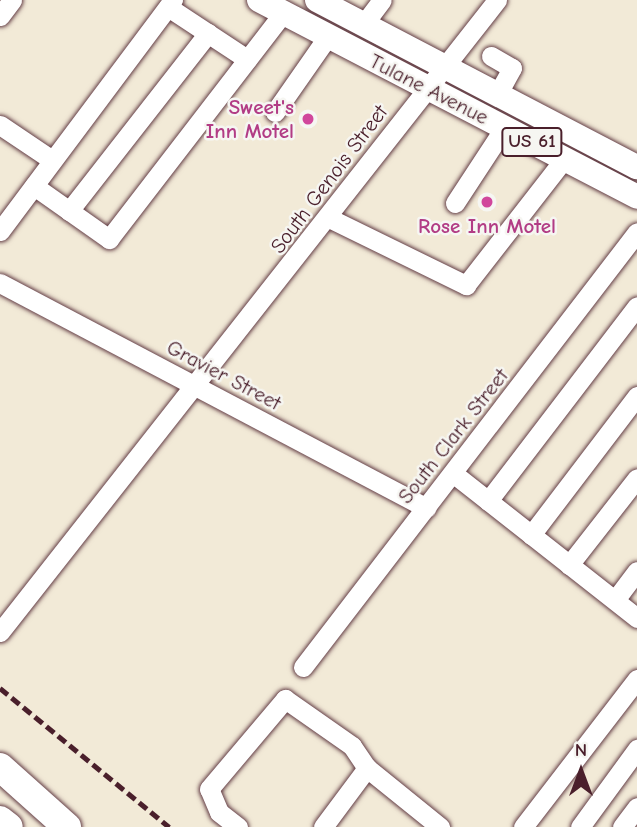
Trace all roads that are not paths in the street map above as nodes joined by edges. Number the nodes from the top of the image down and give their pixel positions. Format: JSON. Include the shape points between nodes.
{"nodes":[{"id":1,"x":12,"y":0,"type":"edge"},
{"id":2,"x":259,"y":0,"type":"edge"},
{"id":3,"x":317,"y":0,"type":"edge"},
{"id":4,"x":382,"y":0,"type":"edge"},
{"id":5,"x":497,"y":0,"type":"edge"},
{"id":6,"x":170,"y":3,"type":"edge"},
{"id":7,"x":283,"y":13,"type":"junction"},
{"id":8,"x":0,"y":16,"type":"edge"},
{"id":9,"x":363,"y":25,"type":"junction"},
{"id":10,"x":208,"y":33,"type":"junction"},
{"id":11,"x":328,"y":36,"type":"junction"},
{"id":12,"x":491,"y":56,"type":"dead end"},
{"id":13,"x":247,"y":59,"type":"junction"},
{"id":14,"x":444,"y":68,"type":"junction"},
{"id":15,"x":427,"y":88,"type":"junction"},
{"id":16,"x":497,"y":95,"type":"junction"},
{"id":17,"x":275,"y":113,"type":"dead end"},
{"id":18,"x":0,"y":125,"type":"edge"},
{"id":19,"x":504,"y":128,"type":"junction"},
{"id":20,"x":564,"y":159,"type":"junction"},
{"id":21,"x":52,"y":160,"type":"junction"},
{"id":22,"x":637,"y":167,"type":"edge"},
{"id":23,"x":34,"y":186,"type":"junction"},
{"id":24,"x":637,"y":197,"type":"edge"},
{"id":25,"x":455,"y":203,"type":"dead end"},
{"id":26,"x":69,"y":211,"type":"junction"},
{"id":27,"x":329,"y":218,"type":"junction"},
{"id":28,"x":0,"y":231,"type":"edge"},
{"id":29,"x":637,"y":232,"type":"edge"},
{"id":30,"x":0,"y":283,"type":"edge"},
{"id":31,"x":637,"y":306,"type":"edge"},
{"id":32,"x":198,"y":387,"type":"junction"},
{"id":33,"x":637,"y":396,"type":"edge"},
{"id":34,"x":454,"y":474,"type":"junction"},
{"id":35,"x":637,"y":478,"type":"edge"},
{"id":36,"x":488,"y":501,"type":"junction"},
{"id":37,"x":426,"y":508,"type":"junction"},
{"id":38,"x":531,"y":535,"type":"junction"},
{"id":39,"x":569,"y":565,"type":"junction"},
{"id":40,"x":637,"y":571,"type":"edge"},
{"id":41,"x":615,"y":600,"type":"junction"},
{"id":42,"x":637,"y":618,"type":"edge"},
{"id":43,"x":0,"y":632,"type":"edge"},
{"id":44,"x":303,"y":667,"type":"dead end"},
{"id":45,"x":637,"y":679,"type":"edge"},
{"id":46,"x":637,"y":749,"type":"edge"},
{"id":47,"x":0,"y":766,"type":"edge"},
{"id":48,"x":367,"y":768,"type":"junction"},
{"id":49,"x":637,"y":807,"type":"edge"},
{"id":50,"x":0,"y":820,"type":"edge"},
{"id":51,"x":9,"y":827,"type":"edge"},
{"id":52,"x":67,"y":827,"type":"edge"},
{"id":53,"x":238,"y":827,"type":"edge"},
{"id":54,"x":323,"y":827,"type":"edge"},
{"id":55,"x":440,"y":827,"type":"edge"},
{"id":56,"x":523,"y":827,"type":"edge"},
{"id":57,"x":580,"y":827,"type":"edge"},
{"id":58,"x":622,"y":827,"type":"edge"}],
"edges":[{"from":1,"to":8,"type":"street"},
{"from":2,"to":7,"type":"main road","name":"Tulane Avenue","number":"US 61"},
{"from":3,"to":9,"type":"main road","name":"Tulane Avenue","number":"US 61"},
{"from":4,"to":9,"type":"street"},
{"from":5,"to":14,"type":"street","name":"South Genois Street"},
{"from":6,"to":10,"type":"street"},
{"from":6,"to":21,"type":"street"},
{"from":7,"to":11,"type":"main road","name":"Tulane Avenue","number":"US 61"},
{"from":7,"to":13,"type":"street"},
{"from":9,"to":14,"type":"main road","name":"Tulane Avenue","number":"US 61"},
{"from":10,"to":13,"type":"street"},
{"from":10,"to":26,"type":"street"},
{"from":11,"to":15,"type":"main road","name":"Tulane Avenue","number":"US 61"},
{"from":11,"to":17,"type":"street"},
{"from":12,"to":16,"type":"street","via":[[512,68]]},
{"from":13,"to":26,"type":"street","via":[[109,239]]},
{"from":14,"to":15,"type":"street","name":"South Genois Street"},
{"from":14,"to":16,"type":"main road","name":"Tulane Avenue","number":"US 61"},
{"from":15,"to":19,"type":"main road","name":"Tulane Avenue","number":"US 61"},
{"from":15,"to":27,"type":"street","name":"South Genois Street"},
{"from":16,"to":22,"type":"main road","name":"Tulane Avenue","number":"US 61"},
{"from":18,"to":21,"type":"street"},
{"from":19,"to":20,"type":"main road","name":"Tulane Avenue","number":"US 61"},
{"from":19,"to":25,"type":"street"},
{"from":20,"to":24,"type":"main road","name":"Tulane Avenue","number":"US 61"},
{"from":20,"to":27,"type":"street","via":[[466,285]]},
{"from":21,"to":23,"type":"street"},
{"from":23,"to":26,"type":"street"},
{"from":23,"to":28,"type":"street"},
{"from":27,"to":32,"type":"street","name":"South Genois Street"},
{"from":29,"to":34,"type":"street","name":"South Clark Street"},
{"from":30,"to":32,"type":"street","name":"Gravier Street"},
{"from":31,"to":36,"type":"street"},
{"from":32,"to":37,"type":"street","name":"Gravier Street"},
{"from":32,"to":43,"type":"street","name":"South Genois Street"},
{"from":33,"to":38,"type":"street"},
{"from":34,"to":36,"type":"street"},
{"from":34,"to":37,"type":"street","name":"South Clark Street"},
{"from":35,"to":39,"type":"street"},
{"from":36,"to":38,"type":"street"},
{"from":37,"to":44,"type":"street","name":"South Clark Street"},
{"from":38,"to":39,"type":"street"},
{"from":39,"to":41,"type":"street"},
{"from":40,"to":41,"type":"street"},
{"from":41,"to":42,"type":"street"},
{"from":45,"to":56,"type":"street"},
{"from":46,"to":57,"type":"street"},
{"from":47,"to":52,"type":"highway"},
{"from":48,"to":53,"type":"street","via":[[352,746],[285,699],[209,789],[219,812]]},
{"from":48,"to":54,"type":"street"},
{"from":48,"to":55,"type":"street"},
{"from":49,"to":58,"type":"street"},
{"from":50,"to":51,"type":"highway"}]}
